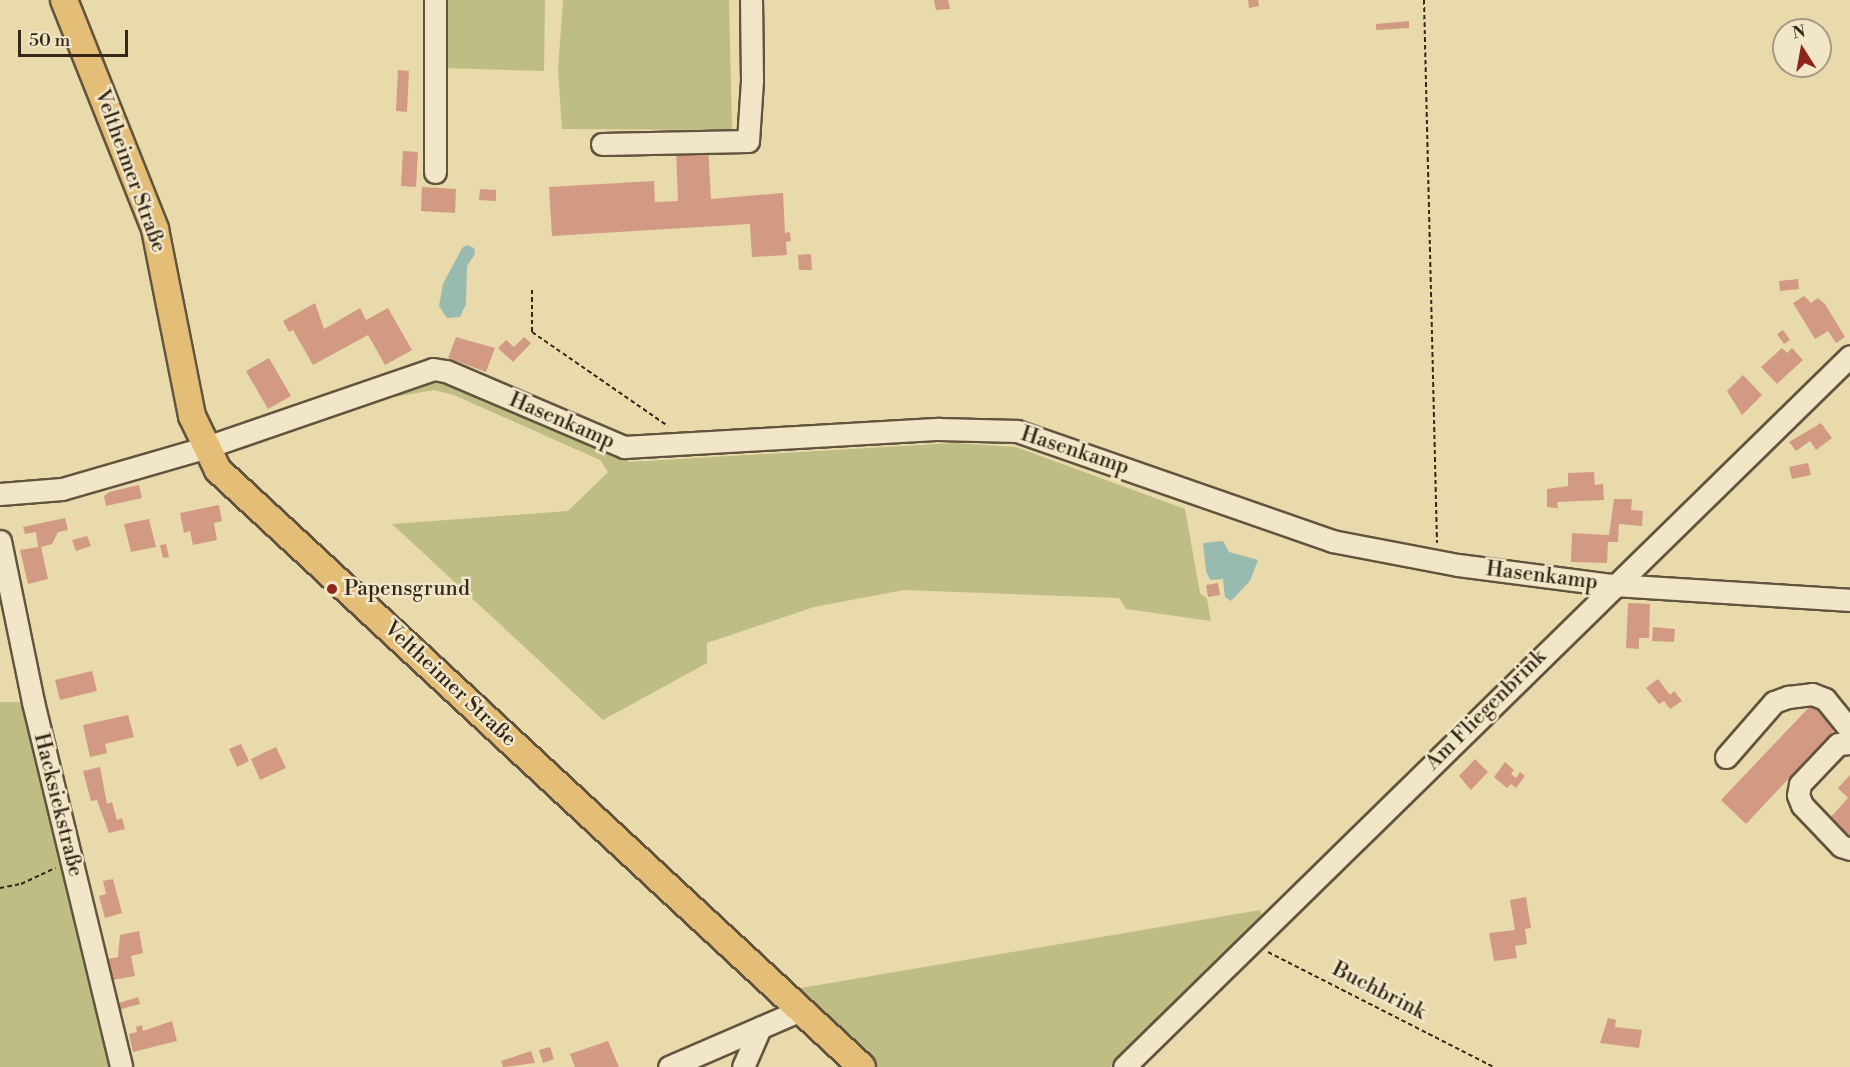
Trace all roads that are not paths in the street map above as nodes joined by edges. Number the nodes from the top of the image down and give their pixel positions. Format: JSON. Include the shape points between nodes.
{"nodes":[{"id":1,"x":64,"y":0,"type":"edge"},
{"id":2,"x":435,"y":0,"type":"edge"},
{"id":3,"x":751,"y":0,"type":"edge"},
{"id":4,"x":602,"y":144,"type":"dead end"},
{"id":5,"x":435,"y":172,"type":"dead end"},
{"id":6,"x":1850,"y":356,"type":"edge"},
{"id":7,"x":204,"y":448,"type":"junction"},
{"id":8,"x":0,"y":494,"type":"edge"},
{"id":9,"x":0,"y":541,"type":"edge"},
{"id":10,"x":1613,"y":585,"type":"junction"},
{"id":11,"x":1850,"y":600,"type":"edge"},
{"id":12,"x":1850,"y":730,"type":"edge"},
{"id":13,"x":1850,"y":743,"type":"edge"},
{"id":14,"x":1726,"y":757,"type":"dead end"},
{"id":15,"x":1850,"y":849,"type":"edge"},
{"id":16,"x":801,"y":1010,"type":"junction"},
{"id":17,"x":760,"y":1028,"type":"junction"},
{"id":18,"x":121,"y":1067,"type":"edge"},
{"id":19,"x":669,"y":1067,"type":"edge"},
{"id":20,"x":743,"y":1067,"type":"edge"},
{"id":21,"x":862,"y":1067,"type":"edge"},
{"id":22,"x":1124,"y":1067,"type":"edge"}],
"edges":[{"from":1,"to":7,"type":"main road","name":"Veltheimer Straße","via":[[155,229],[192,416]]},
{"from":2,"to":5,"type":"street"},
{"from":3,"to":4,"type":"street","via":[[748,141]]},
{"from":6,"to":10,"type":"street","name":"Am Fliegenbrink"},
{"from":7,"to":8,"type":"street","via":[[62,489]]},
{"from":7,"to":10,"type":"street","name":"Hasenkamp","via":[[433,369],[446,371],[624,447],[939,429],[1017,431],[1149,474],[1295,530],[1440,561]]},
{"from":7,"to":16,"type":"main road","name":"Veltheimer Straße","via":[[218,470],[244,495]]},
{"from":9,"to":18,"type":"street","name":"Hacksiekstraße","via":[[33,702]]},
{"from":10,"to":11,"type":"street","name":"Hasenkamp"},
{"from":10,"to":22,"type":"street","name":"Am Fliegenbrink"},
{"from":12,"to":14,"type":"street","via":[[1825,699],[1812,694],[1788,697],[1774,702]]},
{"from":13,"to":15,"type":"street","via":[[1838,744],[1800,784],[1798,795],[1802,805],[1840,846]]},
{"from":16,"to":17,"type":"street"},
{"from":16,"to":21,"type":"main road","name":"Veltheimer Straße"},
{"from":17,"to":19,"type":"street"},
{"from":17,"to":20,"type":"street"}]}
